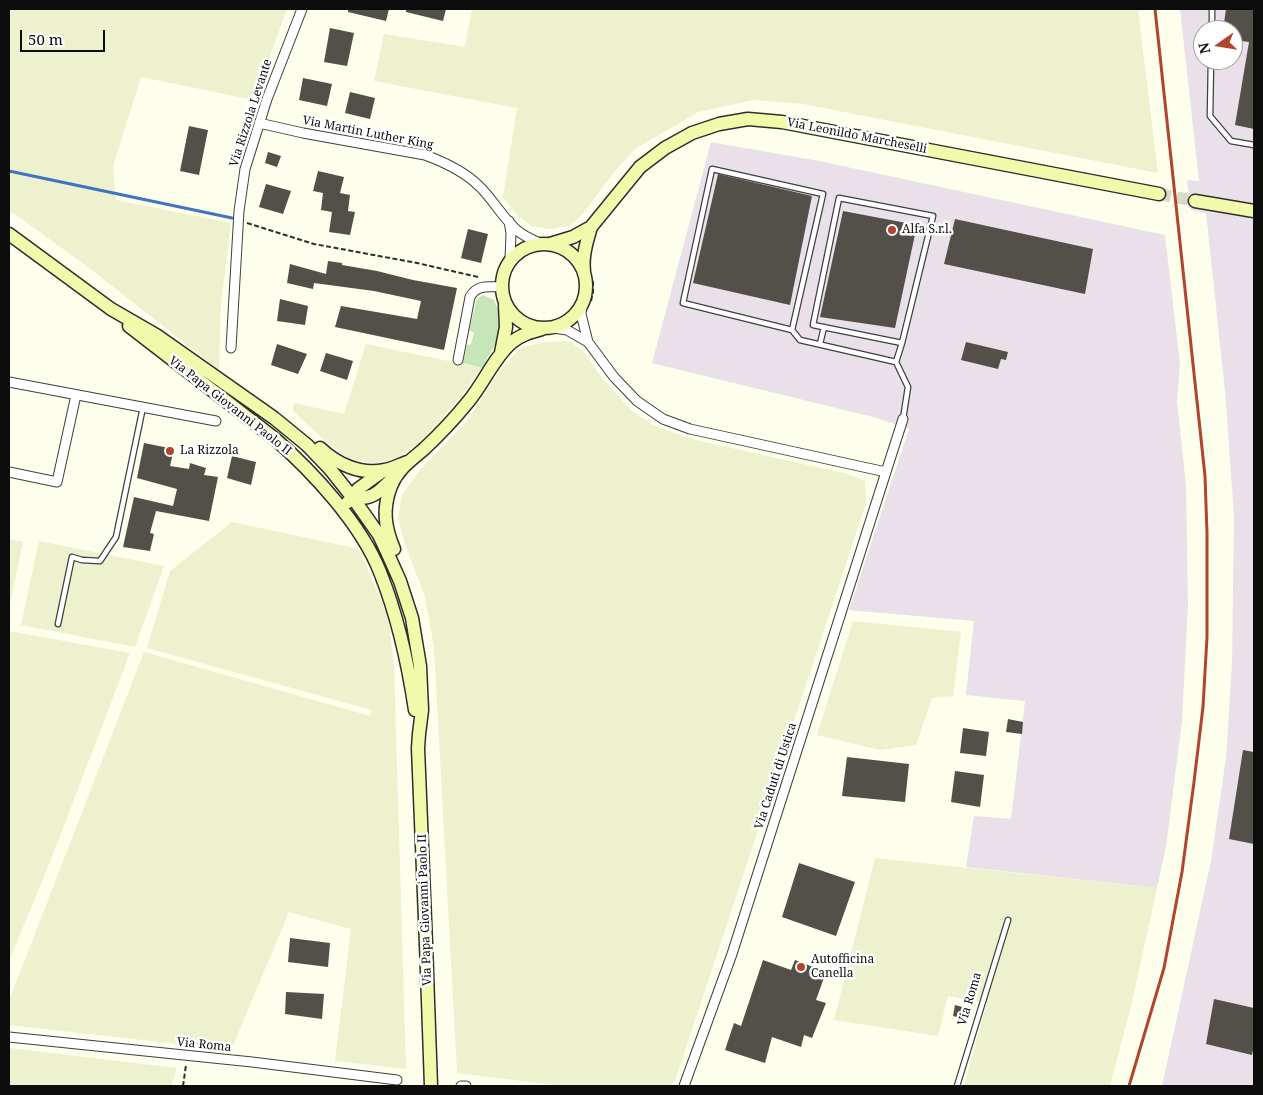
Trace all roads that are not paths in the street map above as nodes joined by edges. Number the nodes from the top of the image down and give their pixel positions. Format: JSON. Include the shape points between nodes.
{"nodes":[{"id":1,"x":302,"y":9,"type":"edge"},
{"id":2,"x":1211,"y":70,"type":"edge"},
{"id":3,"x":260,"y":123,"type":"junction"},
{"id":4,"x":1254,"y":145,"type":"edge"},
{"id":5,"x":1159,"y":194,"type":"tunnel mouth"},
{"id":6,"x":1195,"y":201,"type":"tunnel mouth"},
{"id":7,"x":1254,"y":211,"type":"edge"},
{"id":8,"x":508,"y":221,"type":"junction"},
{"id":9,"x":591,"y":227,"type":"junction"},
{"id":10,"x":9,"y":234,"type":"edge"},
{"id":11,"x":546,"y":244,"type":"junction"},
{"id":12,"x":510,"y":259,"type":"junction"},
{"id":13,"x":589,"y":277,"type":"junction"},
{"id":14,"x":501,"y":287,"type":"junction"},
{"id":15,"x":586,"y":304,"type":"junction"},
{"id":16,"x":505,"y":305,"type":"junction"},
{"id":17,"x":111,"y":309,"type":"junction"},
{"id":18,"x":824,"y":327,"type":"junction"},
{"id":19,"x":548,"y":328,"type":"junction"},
{"id":20,"x":792,"y":330,"type":"junction"},
{"id":21,"x":588,"y":342,"type":"junction"},
{"id":22,"x":902,"y":343,"type":"junction"},
{"id":23,"x":820,"y":344,"type":"junction"},
{"id":24,"x":231,"y":348,"type":"dead end"},
{"id":25,"x":501,"y":353,"type":"junction"},
{"id":26,"x":458,"y":360,"type":"dead end"},
{"id":27,"x":896,"y":362,"type":"junction"},
{"id":28,"x":9,"y":382,"type":"edge"},
{"id":29,"x":76,"y":395,"type":"junction"},
{"id":30,"x":254,"y":403,"type":"junction"},
{"id":31,"x":144,"y":407,"type":"junction"},
{"id":32,"x":904,"y":419,"type":"joint"},
{"id":33,"x":216,"y":421,"type":"dead end"},
{"id":34,"x":403,"y":467,"type":"junction"},
{"id":35,"x":386,"y":470,"type":"junction"},
{"id":36,"x":9,"y":472,"type":"edge"},
{"id":37,"x":886,"y":472,"type":"junction"},
{"id":38,"x":353,"y":498,"type":"junction"},
{"id":39,"x":340,"y":508,"type":"junction"},
{"id":40,"x":58,"y":624,"type":"dead end"},
{"id":41,"x":418,"y":652,"type":"junction"},
{"id":42,"x":419,"y":734,"type":"junction"},
{"id":43,"x":1008,"y":920,"type":"dead end"},
{"id":44,"x":9,"y":1036,"type":"edge"},
{"id":45,"x":397,"y":1080,"type":"dead end"},
{"id":46,"x":432,"y":1086,"type":"edge"},
{"id":47,"x":461,"y":1086,"type":"edge"},
{"id":48,"x":466,"y":1086,"type":"edge"},
{"id":49,"x":684,"y":1086,"type":"edge"},
{"id":50,"x":957,"y":1086,"type":"edge"}],
"edges":[{"from":1,"to":3,"type":"street","name":"Via Rizzola Levante"},
{"from":2,"to":4,"type":"lane","via":[[1210,116],[1231,141]]},
{"from":3,"to":8,"type":"street","name":"Via Martin Luther King","via":[[425,155],[444,162],[478,185]]},
{"from":3,"to":24,"type":"street","name":"Via Rizzola Levante","via":[[245,169],[238,220]]},
{"from":5,"to":9,"type":"street","name":"Via Leonildo Marcheselli","via":[[790,123],[748,119],[692,133],[665,148],[640,167]]},
{"from":6,"to":7,"type":"street"},
{"from":8,"to":11,"type":"street","name":"Via Martin Luther King","via":[[528,238]]},
{"from":8,"to":12,"type":"street"},
{"from":9,"to":11,"type":"street","name":"Via Leonildo Marcheselli","via":[[573,237]]},
{"from":9,"to":13,"type":"street","name":"Via Leonildo Marcheselli","via":[[583,264]]},
{"from":10,"to":17,"type":"street","name":"Via Papa Giovanni Paolo II"},
{"from":11,"to":12,"type":"street","via":[[523,249]]},
{"from":11,"to":13,"type":"street","via":[[568,252],[578,260]]},
{"from":12,"to":14,"type":"street"},
{"from":13,"to":15,"type":"street"},
{"from":14,"to":16,"type":"street"},
{"from":14,"to":26,"type":"street","via":[[473,290]]},
{"from":15,"to":19,"type":"street","via":[[565,323]]},
{"from":15,"to":21,"type":"street","via":[[581,314]]},
{"from":16,"to":19,"type":"street","via":[[517,320],[531,327]]},
{"from":16,"to":25,"type":"street","via":[[506,327]]},
{"from":17,"to":30,"type":"street","name":"Via Papa Giovanni Paolo II","via":[[156,335]]},
{"from":17,"to":39,"type":"street","name":"Via Papa Giovanni Paolo II","via":[[133,330],[274,438],[297,458]]},
{"from":18,"to":22,"type":"lane"},
{"from":18,"to":22,"type":"lane","via":[[813,325],[840,198],[933,216]]},
{"from":18,"to":23,"type":"lane"},
{"from":19,"to":21,"type":"street","via":[[567,330]]},
{"from":19,"to":25,"type":"street","via":[[522,335]]},
{"from":20,"to":20,"type":"lane","via":[[683,303],[712,170],[823,194]]},
{"from":20,"to":23,"type":"lane","via":[[800,340]]},
{"from":21,"to":37,"type":"street","via":[[637,401],[663,419],[690,429]]},
{"from":22,"to":27,"type":"lane"},
{"from":23,"to":27,"type":"lane"},
{"from":25,"to":34,"type":"street","via":[[469,402]]},
{"from":27,"to":32,"type":"lane","via":[[908,387]]},
{"from":28,"to":29,"type":"street"},
{"from":29,"to":31,"type":"street"},
{"from":29,"to":36,"type":"street","via":[[57,482]]},
{"from":30,"to":35,"type":"street","name":"Via Papa Giovanni Paolo II","via":[[273,410],[329,457],[349,468],[369,472]]},
{"from":30,"to":38,"type":"street","name":"Via Papa Giovanni Paolo II","via":[[307,445]]},
{"from":31,"to":33,"type":"street"},
{"from":31,"to":40,"type":"lane","via":[[116,537],[100,560],[72,557]]},
{"from":32,"to":37,"type":"street","name":"Via Caduti di Ustica"},
{"from":34,"to":35,"type":"street","name":"Via Papa Giovanni Paolo II"},
{"from":34,"to":38,"type":"street","via":[[372,497]]},
{"from":34,"to":41,"type":"street","name":"Via Papa Giovanni Paolo II","via":[[391,486],[385,520],[419,624],[421,640]]},
{"from":35,"to":38,"type":"street","via":[[358,489]]},
{"from":37,"to":49,"type":"street","name":"Via Caduti di Ustica","via":[[748,906]]},
{"from":38,"to":39,"type":"street"},
{"from":38,"to":41,"type":"street","name":"Via Papa Giovanni Paolo II","via":[[379,535],[400,581],[412,618]]},
{"from":39,"to":42,"type":"street","name":"Via Papa Giovanni Paolo II","via":[[358,532],[379,571],[397,620],[410,671]]},
{"from":41,"to":42,"type":"street","name":"Via Papa Giovanni Paolo II","via":[[422,710]]},
{"from":42,"to":46,"type":"street","name":"Via Papa Giovanni Paolo II","bridge":true},
{"from":43,"to":50,"type":"lane","name":"Via Roma"},
{"from":44,"to":45,"type":"street","name":"Via Roma"},
{"from":47,"to":48,"type":"street"}]}
